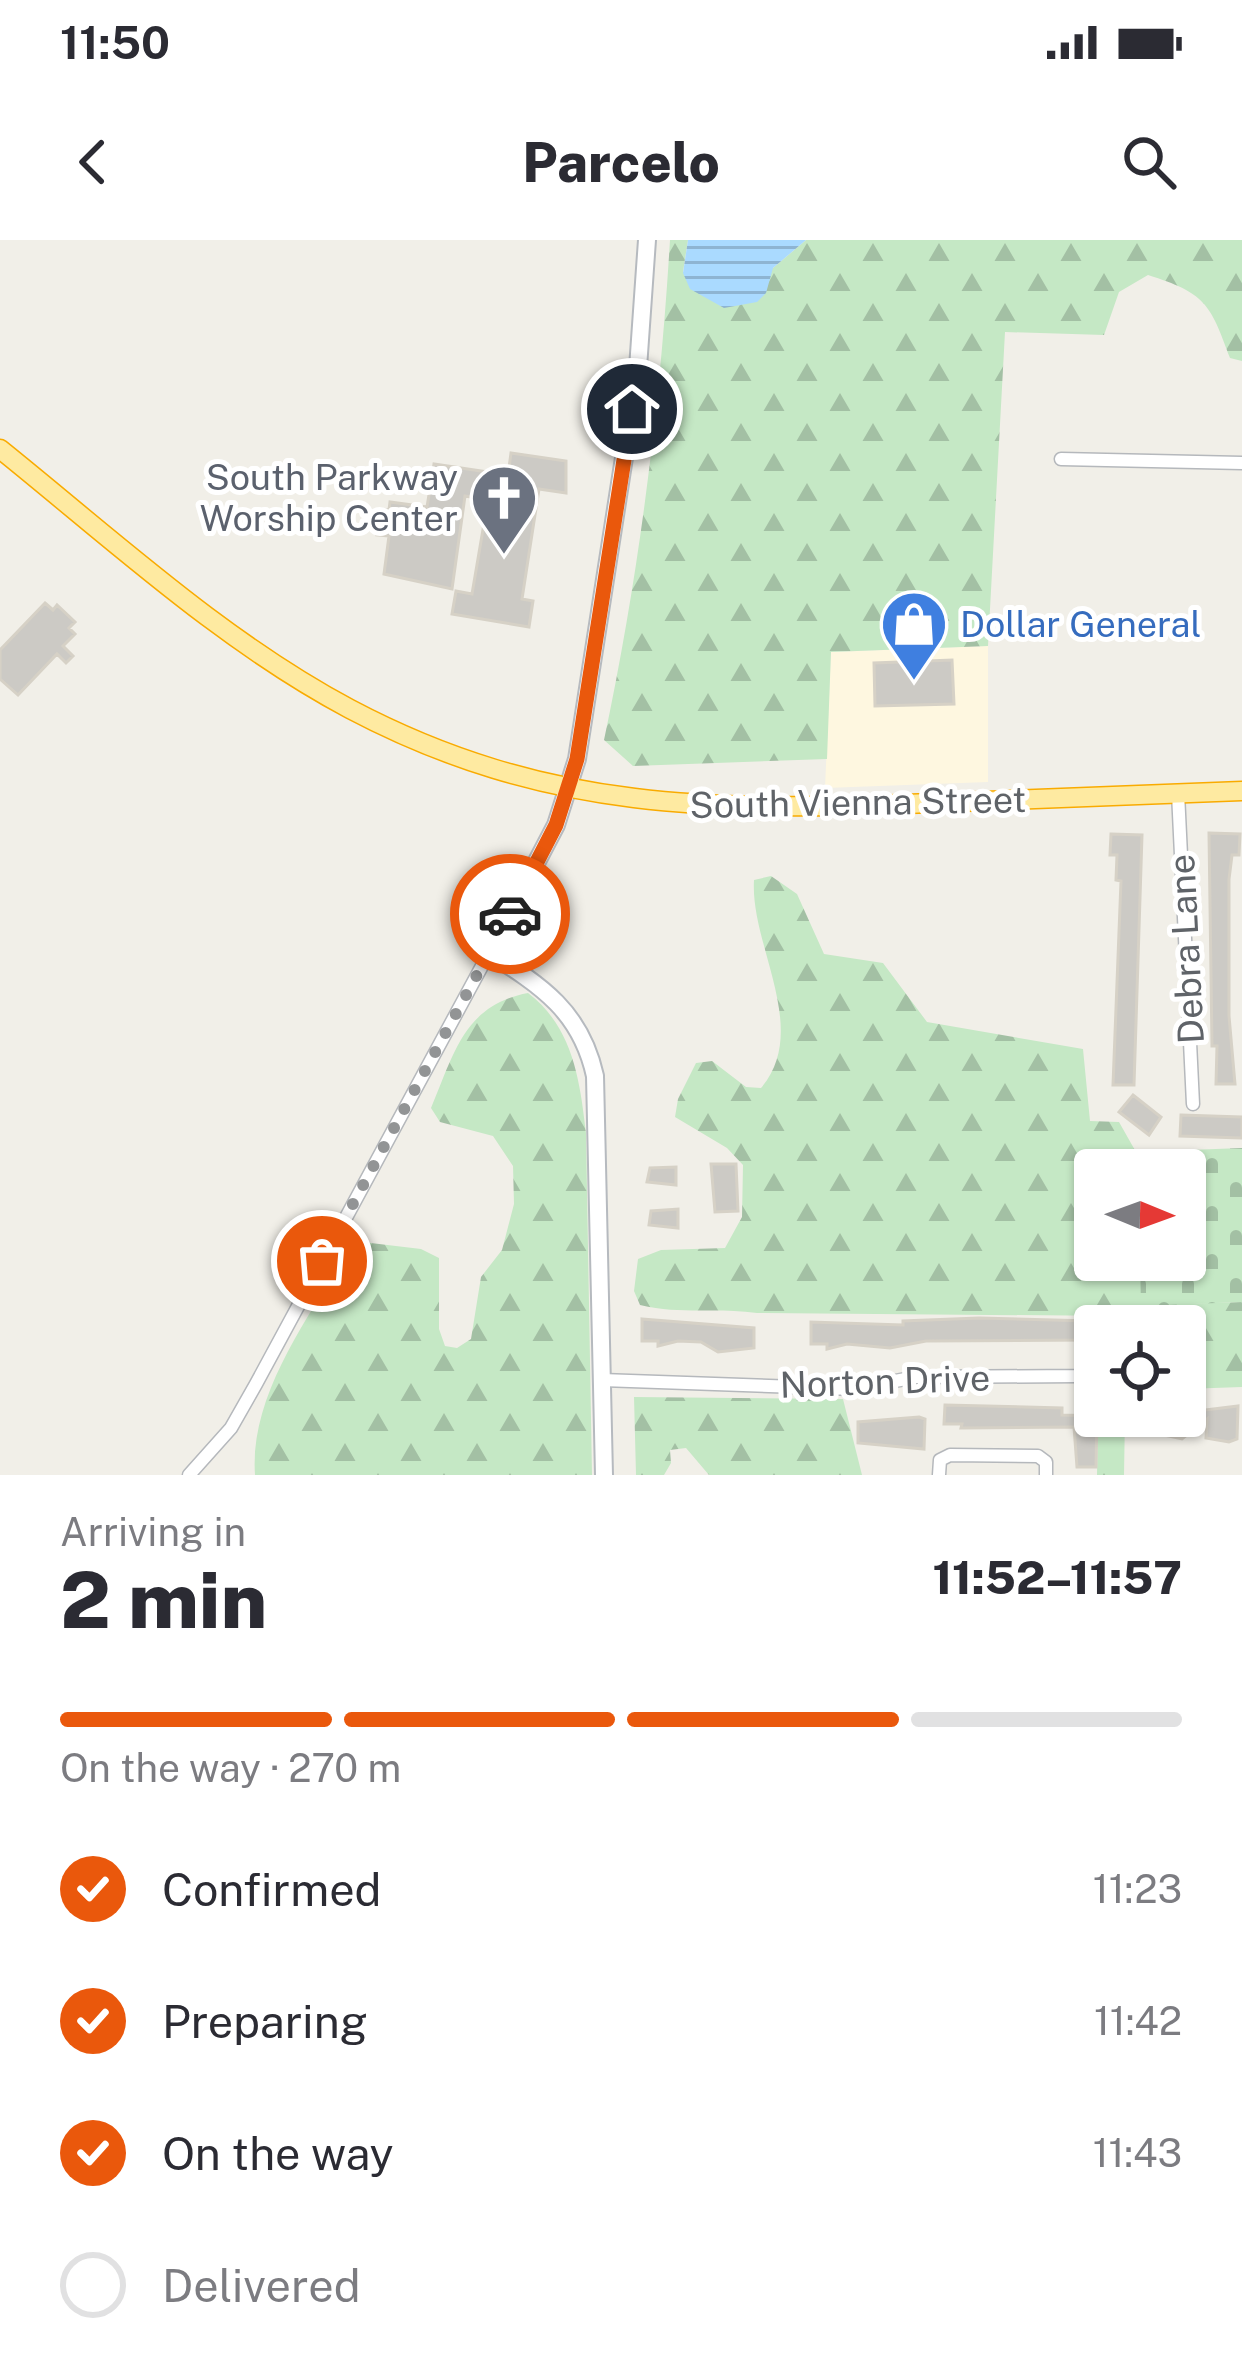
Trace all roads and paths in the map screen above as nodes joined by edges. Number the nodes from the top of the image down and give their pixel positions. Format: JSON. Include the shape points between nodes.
{"nodes":[{"id":1,"x":647,"y":240,"type":"edge"},
{"id":2,"x":0,"y":449,"type":"edge"},
{"id":3,"x":1061,"y":459,"type":"dead end"},
{"id":4,"x":1242,"y":464,"type":"edge"},
{"id":5,"x":568,"y":789,"type":"junction"},
{"id":6,"x":1242,"y":791,"type":"edge"},
{"id":7,"x":1178,"y":793,"type":"junction"},
{"id":8,"x":489,"y":953,"type":"junction"},
{"id":9,"x":1193,"y":1104,"type":"dead end"},
{"id":10,"x":1074,"y":1376,"type":"edge"},
{"id":11,"x":602,"y":1380,"type":"junction"},
{"id":12,"x":189,"y":1475,"type":"edge"},
{"id":13,"x":604,"y":1475,"type":"edge"},
{"id":14,"x":939,"y":1475,"type":"edge"},
{"id":15,"x":1046,"y":1475,"type":"edge"}],
"edges":[{"from":1,"to":5,"type":"main road","via":[[638,368]]},
{"from":2,"to":5,"type":"highway","name":"South Vienna Street","via":[[300,680],[442,751]]},
{"from":3,"to":4,"type":"street"},
{"from":5,"to":7,"type":"highway","name":"South Vienna Street","via":[[750,809]]},
{"from":5,"to":8,"type":"main road"},
{"from":6,"to":7,"type":"highway","name":"South Vienna Street"},
{"from":7,"to":9,"type":"street","name":"Debra Lane"},
{"from":8,"to":11,"type":"main road","via":[[563,1004],[590,1051]]},
{"from":8,"to":12,"type":"street","via":[[231,1428]]},
{"from":10,"to":11,"type":"street","name":"Norton Drive","via":[[916,1377],[854,1388]]},
{"from":11,"to":13,"type":"main road"},
{"from":14,"to":15,"type":"street","via":[[940,1460],[950,1455],[1042,1457]]}]}
